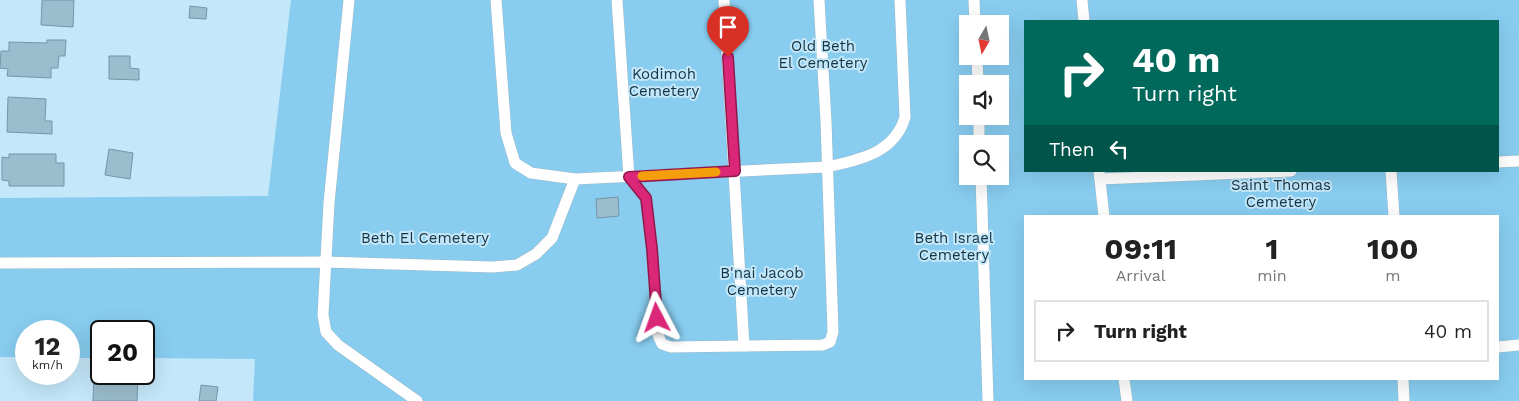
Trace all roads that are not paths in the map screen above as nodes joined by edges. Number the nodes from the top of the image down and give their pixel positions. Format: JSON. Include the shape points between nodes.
{"nodes":[{"id":1,"x":349,"y":0,"type":"edge"},
{"id":2,"x":496,"y":0,"type":"edge"},
{"id":3,"x":617,"y":0,"type":"edge"},
{"id":4,"x":724,"y":0,"type":"edge"},
{"id":5,"x":818,"y":0,"type":"edge"},
{"id":6,"x":900,"y":0,"type":"edge"},
{"id":7,"x":974,"y":0,"type":"edge"},
{"id":8,"x":1082,"y":0,"type":"edge"},
{"id":9,"x":975,"y":15,"type":"edge"},
{"id":10,"x":1084,"y":20,"type":"edge"},
{"id":11,"x":1519,"y":161,"type":"edge"},
{"id":12,"x":1499,"y":162,"type":"edge"},
{"id":13,"x":826,"y":167,"type":"junction"},
{"id":14,"x":735,"y":171,"type":"junction"},
{"id":15,"x":1243,"y":172,"type":"edge"},
{"id":16,"x":1391,"y":172,"type":"edge"},
{"id":17,"x":1100,"y":175,"type":"edge"},
{"id":18,"x":629,"y":177,"type":"junction"},
{"id":19,"x":575,"y":179,"type":"junction"},
{"id":20,"x":980,"y":185,"type":"edge"},
{"id":21,"x":1104,"y":215,"type":"edge"},
{"id":22,"x":1394,"y":215,"type":"edge"},
{"id":23,"x":325,"y":262,"type":"junction"},
{"id":24,"x":0,"y":263,"type":"edge"},
{"id":25,"x":1519,"y":345,"type":"edge"},
{"id":26,"x":744,"y":346,"type":"junction"},
{"id":27,"x":1499,"y":347,"type":"edge"},
{"id":28,"x":1124,"y":380,"type":"edge"},
{"id":29,"x":1403,"y":380,"type":"edge"},
{"id":30,"x":417,"y":401,"type":"edge"},
{"id":31,"x":988,"y":401,"type":"edge"},
{"id":32,"x":1127,"y":401,"type":"edge"},
{"id":33,"x":1404,"y":401,"type":"edge"}],
"edges":[{"from":1,"to":23,"type":"lane"},
{"from":2,"to":19,"type":"lane","via":[[506,133],[515,163],[531,173]]},
{"from":3,"to":18,"type":"lane"},
{"from":4,"to":14,"type":"lane"},
{"from":5,"to":13,"type":"lane"},
{"from":6,"to":13,"type":"lane","via":[[905,117],[902,130],[889,146],[855,161]]},
{"from":7,"to":9,"type":"lane"},
{"from":8,"to":10,"type":"lane"},
{"from":11,"to":12,"type":"lane"},
{"from":13,"to":14,"type":"lane"},
{"from":13,"to":26,"type":"lane","via":[[833,332],[830,342],[824,345]]},
{"from":14,"to":18,"type":"lane"},
{"from":14,"to":26,"type":"lane"},
{"from":15,"to":17,"type":"lane"},
{"from":16,"to":22,"type":"lane"},
{"from":17,"to":21,"type":"lane"},
{"from":18,"to":19,"type":"lane"},
{"from":18,"to":26,"type":"lane","via":[[646,198],[658,335],[662,344],[672,347]]},
{"from":19,"to":23,"type":"lane","via":[[552,238],[536,254],[517,265]]},
{"from":20,"to":31,"type":"lane"},
{"from":23,"to":24,"type":"lane"},
{"from":23,"to":30,"type":"lane","via":[[323,315],[326,332],[338,345]]},
{"from":25,"to":27,"type":"lane"},
{"from":28,"to":32,"type":"lane"},
{"from":29,"to":33,"type":"lane"}]}
